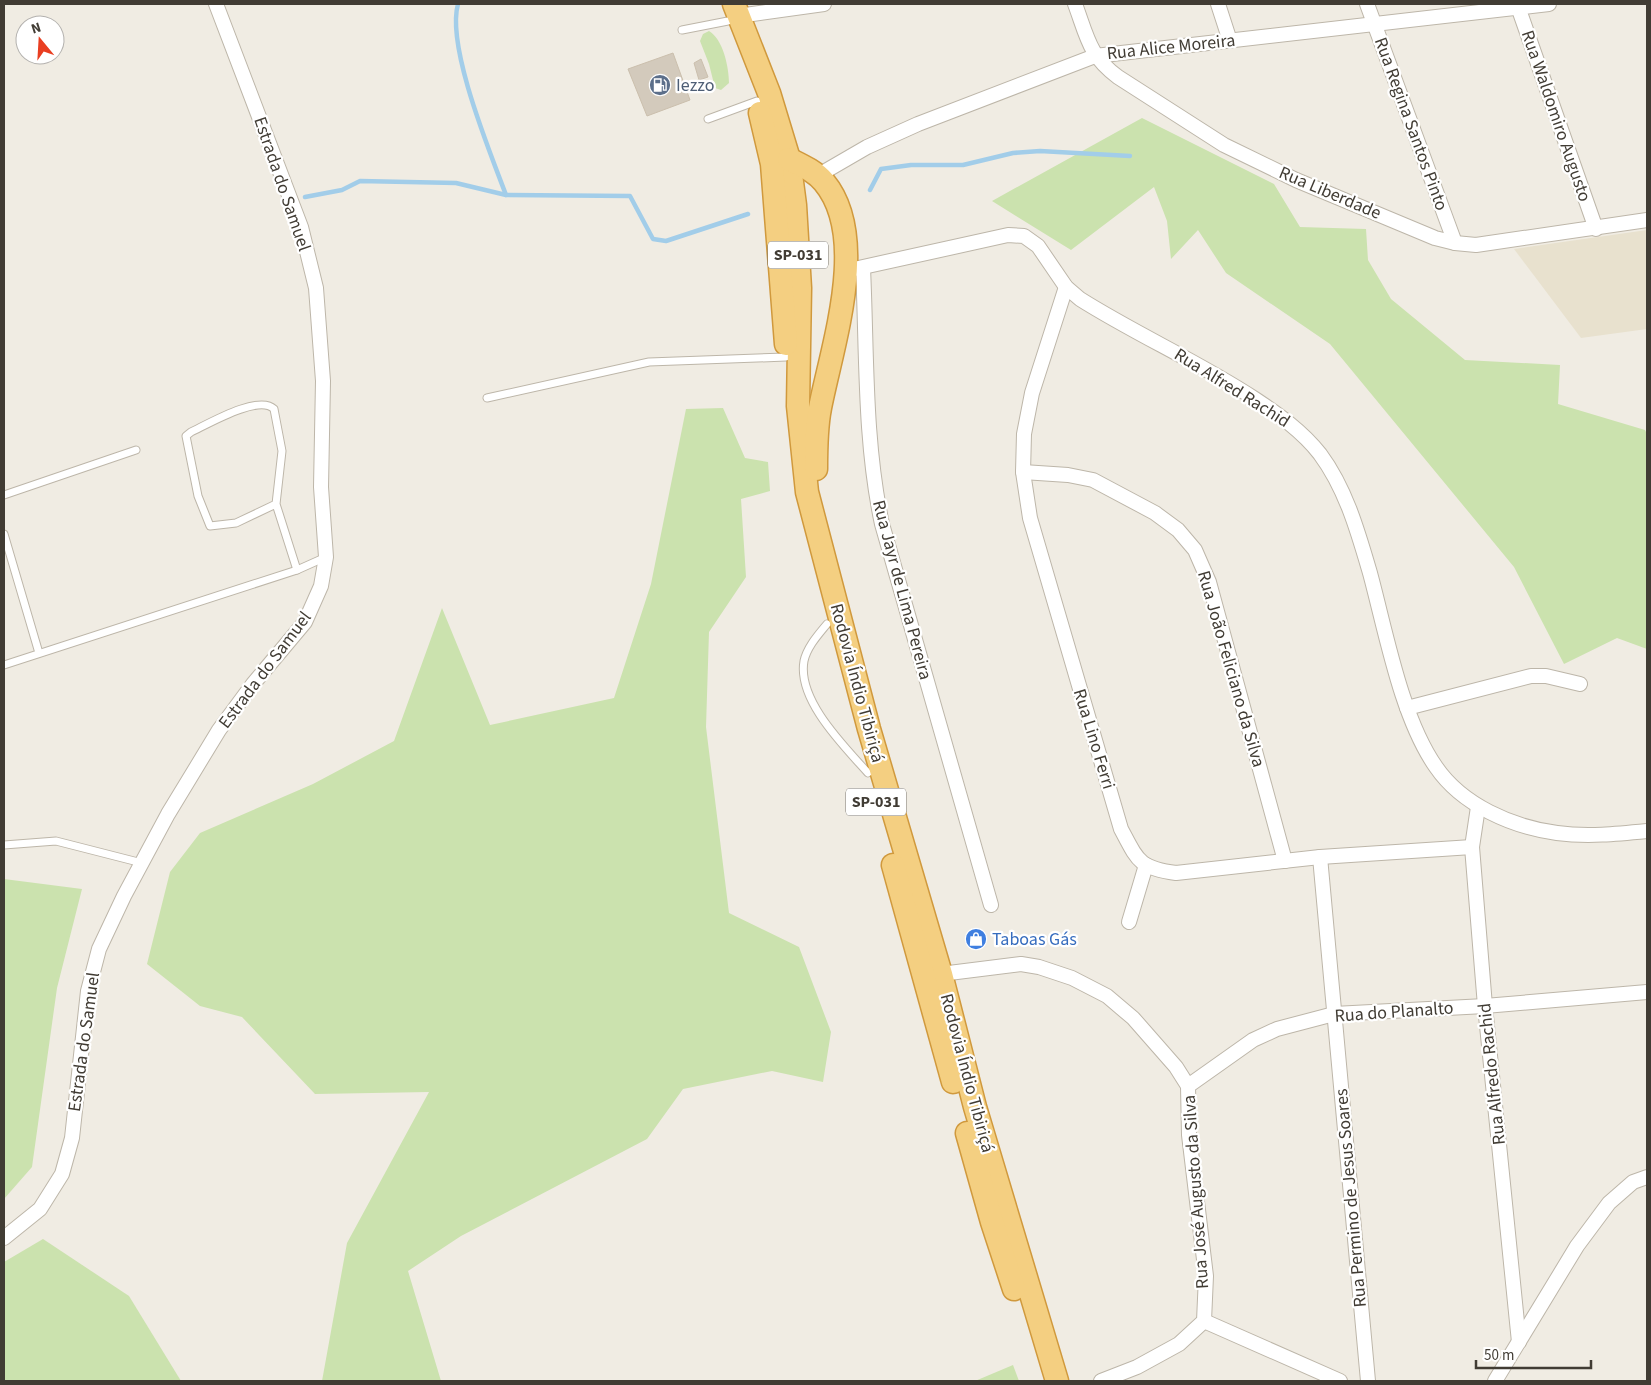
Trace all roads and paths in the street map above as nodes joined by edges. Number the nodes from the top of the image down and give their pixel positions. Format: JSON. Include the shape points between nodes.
{"nodes":[{"id":1,"x":216,"y":4,"type":"edge"},
{"id":2,"x":824,"y":4,"type":"edge"},
{"id":3,"x":1075,"y":4,"type":"edge"},
{"id":4,"x":1218,"y":4,"type":"edge"},
{"id":5,"x":1367,"y":4,"type":"edge"},
{"id":6,"x":1549,"y":4,"type":"edge"},
{"id":7,"x":1518,"y":6,"type":"edge"},
{"id":8,"x":730,"y":11,"type":"edge"},
{"id":9,"x":1374,"y":24,"type":"junction"},
{"id":10,"x":682,"y":30,"type":"dead end"},
{"id":11,"x":1230,"y":41,"type":"junction"},
{"id":12,"x":1095,"y":56,"type":"junction"},
{"id":13,"x":757,"y":101,"type":"junction"},
{"id":14,"x":708,"y":119,"type":"dead end"},
{"id":15,"x":789,"y":159,"type":"junction"},
{"id":16,"x":817,"y":176,"type":"junction"},
{"id":17,"x":1647,"y":220,"type":"edge"},
{"id":18,"x":1596,"y":229,"type":"junction"},
{"id":19,"x":1455,"y":243,"type":"junction"},
{"id":20,"x":854,"y":269,"type":"junction"},
{"id":21,"x":1066,"y":287,"type":"junction"},
{"id":22,"x":786,"y":357,"type":"junction"},
{"id":23,"x":487,"y":398,"type":"dead end"},
{"id":24,"x":136,"y":450,"type":"dead end"},
{"id":25,"x":1023,"y":472,"type":"junction"},
{"id":26,"x":4,"y":495,"type":"edge"},
{"id":27,"x":276,"y":504,"type":"junction"},
{"id":28,"x":813,"y":515,"type":"junction"},
{"id":29,"x":4,"y":534,"type":"edge"},
{"id":30,"x":326,"y":557,"type":"junction"},
{"id":31,"x":298,"y":570,"type":"junction"},
{"id":32,"x":827,"y":624,"type":"junction"},
{"id":33,"x":39,"y":653,"type":"junction"},
{"id":34,"x":4,"y":665,"type":"edge"},
{"id":35,"x":1580,"y":684,"type":"dead end"},
{"id":36,"x":1407,"y":708,"type":"junction"},
{"id":37,"x":868,"y":773,"type":"junction"},
{"id":38,"x":1478,"y":807,"type":"junction"},
{"id":39,"x":1647,"y":832,"type":"edge"},
{"id":40,"x":4,"y":845,"type":"edge"},
{"id":41,"x":1472,"y":847,"type":"junction"},
{"id":42,"x":1320,"y":857,"type":"junction"},
{"id":43,"x":1284,"y":861,"type":"junction"},
{"id":44,"x":142,"y":863,"type":"junction"},
{"id":45,"x":1146,"y":865,"type":"junction"},
{"id":46,"x":990,"y":905,"type":"dead end"},
{"id":47,"x":1129,"y":922,"type":"dead end"},
{"id":48,"x":941,"y":974,"type":"junction"},
{"id":49,"x":1647,"y":992,"type":"edge"},
{"id":50,"x":1485,"y":1006,"type":"junction"},
{"id":51,"x":1334,"y":1014,"type":"junction"},
{"id":52,"x":1188,"y":1086,"type":"junction"},
{"id":53,"x":1647,"y":1177,"type":"edge"},
{"id":54,"x":4,"y":1238,"type":"edge"},
{"id":55,"x":1204,"y":1321,"type":"junction"},
{"id":56,"x":1519,"y":1342,"type":"junction"},
{"id":57,"x":1043,"y":1381,"type":"edge"},
{"id":58,"x":1057,"y":1381,"type":"edge"},
{"id":59,"x":1100,"y":1381,"type":"edge"},
{"id":60,"x":1340,"y":1381,"type":"edge"},
{"id":61,"x":1368,"y":1381,"type":"edge"},
{"id":62,"x":1495,"y":1381,"type":"edge"}],
"edges":[{"from":1,"to":30,"type":"street","name":"Estrada do Samuel","via":[[301,227],[316,288],[323,381],[321,487]]},
{"from":2,"to":8,"type":"street"},
{"from":3,"to":12,"type":"street","name":"Rua Liberdade"},
{"from":4,"to":11,"type":"street"},
{"from":5,"to":9,"type":"street","name":"Rua Regina Santos Pinto"},
{"from":6,"to":7,"type":"street","name":"Rua Alice Moreira"},
{"from":7,"to":9,"type":"street","name":"Rua Alice Moreira"},
{"from":7,"to":18,"type":"street","name":"Rua Waldomiro Augusto"},
{"from":8,"to":10,"type":"lane"},
{"from":8,"to":13,"type":"highway","name":"Rodovia Índio Tibiriçá","number":"SP-031"},
{"from":8,"to":15,"type":"highway","name":"Rodovia Índio Tibiriçá","number":"SP-031","via":[[769,93]]},
{"from":9,"to":11,"type":"street","name":"Rua Alice Moreira"},
{"from":9,"to":19,"type":"street","name":"Rua Regina Santos Pinto"},
{"from":11,"to":12,"type":"street","name":"Rua Alice Moreira"},
{"from":12,"to":16,"type":"street","name":"Rua Alice Moreira","via":[[918,124],[867,147]]},
{"from":12,"to":19,"type":"street","name":"Rua Liberdade","via":[[1118,77],[1224,144],[1296,180],[1435,238]]},
{"from":13,"to":14,"type":"lane"},
{"from":13,"to":22,"type":"highway","name":"Rodovia Índio Tibiriçá","number":"SP-031","via":[[772,164]]},
{"from":15,"to":16,"type":"highway"},
{"from":15,"to":28,"type":"highway","name":"Rodovia Índio Tibiriçá","number":"SP-031","via":[[800,288],[799,416],[807,492]]},
{"from":16,"to":20,"type":"highway","via":[[841,211]]},
{"from":17,"to":18,"type":"street","name":"Rua Liberdade"},
{"from":18,"to":19,"type":"street","name":"Rua Liberdade","via":[[1476,244]]},
{"from":20,"to":21,"type":"street","name":"Rua Alfred Rachid","via":[[1008,235],[1024,236],[1038,246]]},
{"from":20,"to":28,"type":"highway","via":[[819,411]]},
{"from":20,"to":46,"type":"street","name":"Rua Jayr de Lima Pereira","via":[[873,482],[882,524]]},
{"from":21,"to":25,"type":"street","name":"Rua Lino Ferri","via":[[1032,393],[1024,434]]},
{"from":21,"to":36,"type":"street","name":"Rua Alfred Rachid","via":[[1102,314],[1229,381],[1292,424],[1320,454],[1338,484],[1358,532]]},
{"from":22,"to":23,"type":"lane","via":[[649,362]]},
{"from":22,"to":32,"type":"highway","name":"Rodovia Índio Tibiriçá","number":"SP-031","via":[[790,454],[801,522]]},
{"from":24,"to":26,"type":"lane"},
{"from":25,"to":43,"type":"street","name":"Rua João Feliciano da Silva","via":[[1068,474],[1093,480],[1155,513],[1178,530],[1195,550],[1209,582]]},
{"from":25,"to":45,"type":"street","name":"Rua Lino Ferri","via":[[1035,536],[1121,829],[1135,857]]},
{"from":27,"to":27,"type":"lane","via":[[282,451],[274,409],[270,405],[250,405],[186,436],[198,496],[210,526],[236,523]]},
{"from":27,"to":31,"type":"lane"},
{"from":28,"to":48,"type":"highway","name":"Rodovia Índio Tibiriçá","number":"SP-031","via":[[869,728]]},
{"from":29,"to":33,"type":"lane"},
{"from":30,"to":31,"type":"lane"},
{"from":30,"to":44,"type":"street","name":"Estrada do Samuel","via":[[321,586],[305,622],[253,684],[220,730]]},
{"from":31,"to":33,"type":"lane"},
{"from":32,"to":37,"type":"highway","name":"Rodovia Índio Tibiriçá","number":"SP-031"},
{"from":32,"to":37,"type":"lane","via":[[804,661],[805,681],[828,726]]},
{"from":33,"to":34,"type":"lane"},
{"from":35,"to":36,"type":"street","via":[[1531,676]]},
{"from":36,"to":38,"type":"street","name":"Rua Alfred Rachid","via":[[1436,768]]},
{"from":37,"to":57,"type":"highway","name":"Rodovia Índio Tibiriçá","number":"SP-031","via":[[992,1222]]},
{"from":38,"to":39,"type":"street","name":"Rua Alfred Rachid","via":[[1514,822],[1556,833],[1590,836]]},
{"from":38,"to":41,"type":"street","name":"Rua Alfredo Rachid"},
{"from":40,"to":44,"type":"lane","via":[[56,841]]},
{"from":41,"to":42,"type":"street","name":"Rua Lino Ferri"},
{"from":41,"to":50,"type":"street","name":"Rua Alfredo Rachid"},
{"from":42,"to":43,"type":"street","name":"Rua Lino Ferri"},
{"from":42,"to":51,"type":"street"},
{"from":43,"to":45,"type":"street","name":"Rua Lino Ferri","via":[[1176,874],[1152,870]]},
{"from":44,"to":54,"type":"street","name":"Estrada do Samuel","via":[[99,949],[88,991],[72,1138],[62,1174],[40,1209]]},
{"from":45,"to":47,"type":"street"},
{"from":48,"to":52,"type":"street","name":"Rua José Augusto da Silva","via":[[1021,964],[1072,978],[1107,996],[1133,1018],[1176,1067]]},
{"from":48,"to":58,"type":"highway","name":"Rodovia Índio Tibiriçá","number":"SP-031","via":[[976,1108]]},
{"from":49,"to":50,"type":"street","name":"Rua do Planalto"},
{"from":50,"to":51,"type":"street","name":"Rua do Planalto"},
{"from":50,"to":56,"type":"street","name":"Rua Alfredo Rachid"},
{"from":51,"to":52,"type":"street","name":"Rua do Planalto","via":[[1277,1029],[1253,1040]]},
{"from":51,"to":61,"type":"street","name":"Rua Permino de Jesus Soares"},
{"from":52,"to":55,"type":"street","name":"Rua José Augusto da Silva","via":[[1189,1135],[1206,1276]]},
{"from":53,"to":56,"type":"street","via":[[1633,1182],[1609,1203],[1577,1246]]},
{"from":55,"to":59,"type":"street","via":[[1179,1344],[1137,1367]]},
{"from":55,"to":60,"type":"street"},
{"from":56,"to":62,"type":"street"}]}
